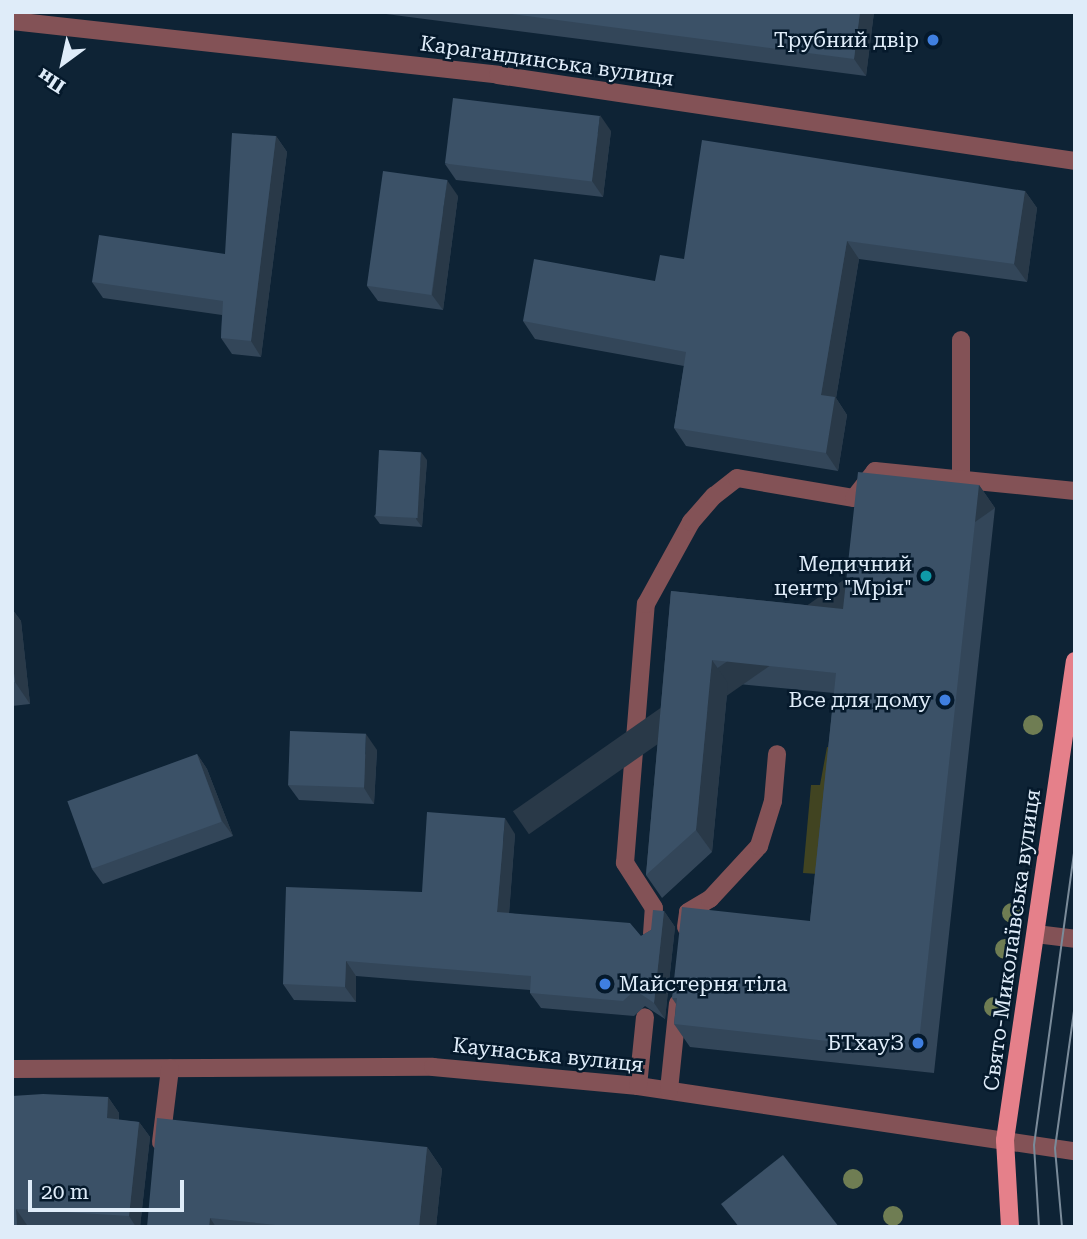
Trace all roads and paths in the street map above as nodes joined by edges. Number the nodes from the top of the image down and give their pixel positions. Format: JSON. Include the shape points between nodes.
{"nodes":[{"id":1,"x":12,"y":21,"type":"edge"},
{"id":2,"x":1075,"y":161,"type":"edge"},
{"id":3,"x":961,"y":340,"type":"dead end"},
{"id":4,"x":961,"y":480,"type":"junction"},
{"id":5,"x":1075,"y":491,"type":"edge"},
{"id":6,"x":1075,"y":661,"type":"edge"},
{"id":7,"x":777,"y":754,"type":"dead end"},
{"id":8,"x":1036,"y":934,"type":"junction"},
{"id":9,"x":1075,"y":939,"type":"edge"},
{"id":10,"x":652,"y":940,"type":"edge"},
{"id":11,"x":684,"y":953,"type":"edge"},
{"id":12,"x":681,"y":981,"type":"edge"},
{"id":13,"x":645,"y":1017,"type":"edge"},
{"id":14,"x":12,"y":1069,"type":"edge"},
{"id":15,"x":170,"y":1069,"type":"junction"},
{"id":16,"x":638,"y":1086,"type":"junction"},
{"id":17,"x":669,"y":1090,"type":"junction"},
{"id":18,"x":1005,"y":1140,"type":"junction"},
{"id":19,"x":1075,"y":1151,"type":"edge"},
{"id":20,"x":159,"y":1161,"type":"edge"},
{"id":21,"x":1010,"y":1227,"type":"edge"}],
"edges":[{"from":1,"to":2,"type":"street","name":"Карагандинська вулиця","via":[[499,75]]},
{"from":3,"to":4,"type":"street"},
{"from":4,"to":5,"type":"street"},
{"from":4,"to":10,"type":"street","via":[[875,471],[854,498],[737,478],[691,522],[646,604],[625,863],[654,908]]},
{"from":6,"to":8,"type":"main road","name":"Свято-Миколаївська вулиця"},
{"from":7,"to":11,"type":"street","via":[[773,801],[759,846],[710,899],[688,912]]},
{"from":8,"to":9,"type":"street"},
{"from":8,"to":18,"type":"main road","name":"Свято-Миколаївська вулиця"},
{"from":12,"to":17,"type":"street"},
{"from":13,"to":16,"type":"street"},
{"from":14,"to":15,"type":"street","name":"Каунаська вулиця"},
{"from":15,"to":16,"type":"street","name":"Каунаська вулиця","via":[[433,1067]]},
{"from":15,"to":20,"type":"street"},
{"from":16,"to":17,"type":"street","name":"Каунаська вулиця"},
{"from":17,"to":18,"type":"street","name":"Каунаська вулиця"},
{"from":18,"to":19,"type":"street","name":"Каунаська вулиця"},
{"from":18,"to":21,"type":"main road","name":"Свято-Миколаївська вулиця"}]}
